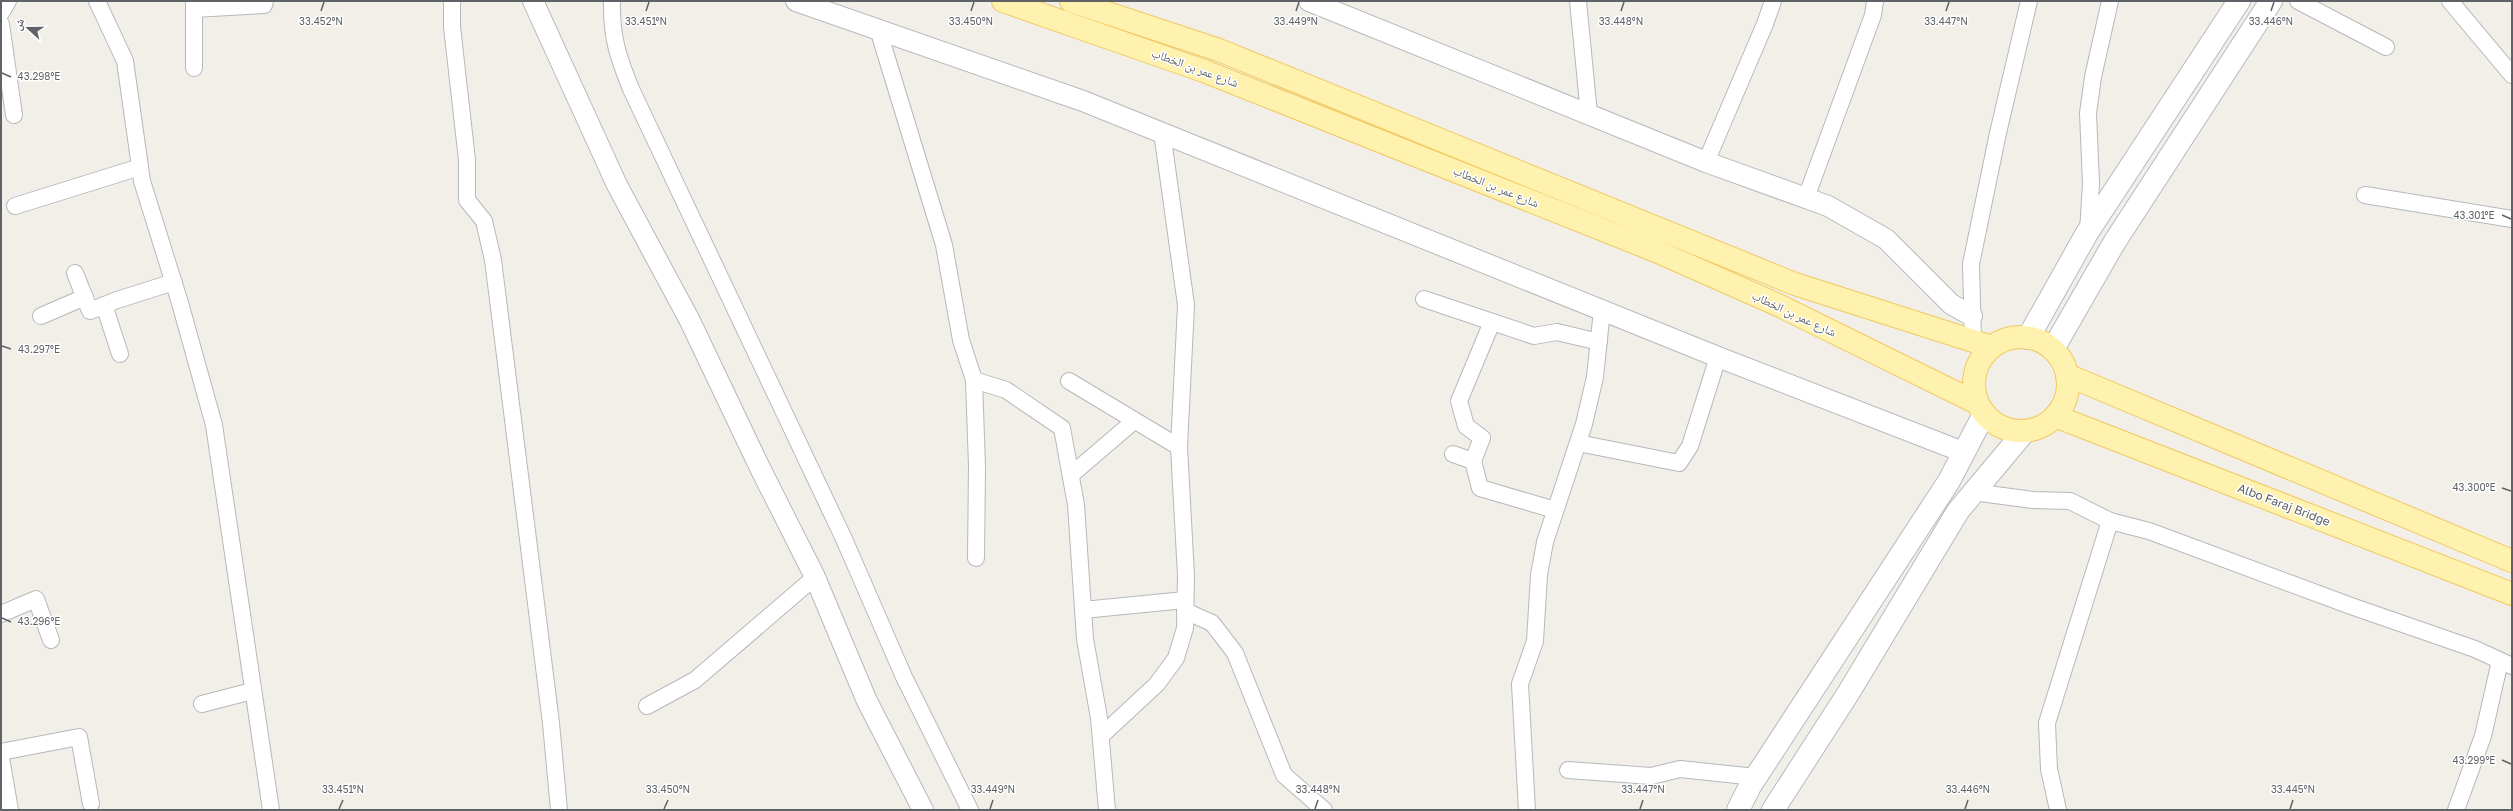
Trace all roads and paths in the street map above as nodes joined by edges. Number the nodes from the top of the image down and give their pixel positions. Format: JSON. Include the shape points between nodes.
{"nodes":[{"id":1,"x":8,"y":1,"type":"edge"},
{"id":2,"x":97,"y":1,"type":"edge"},
{"id":3,"x":265,"y":1,"type":"edge"},
{"id":4,"x":452,"y":1,"type":"edge"},
{"id":5,"x":533,"y":1,"type":"edge"},
{"id":6,"x":612,"y":1,"type":"edge"},
{"id":7,"x":796,"y":1,"type":"edge"},
{"id":8,"x":1003,"y":1,"type":"edge"},
{"id":9,"x":1071,"y":1,"type":"edge"},
{"id":10,"x":1309,"y":1,"type":"edge"},
{"id":11,"x":1578,"y":1,"type":"edge"},
{"id":12,"x":1773,"y":1,"type":"edge"},
{"id":13,"x":1875,"y":1,"type":"edge"},
{"id":14,"x":2029,"y":1,"type":"edge"},
{"id":15,"x":2110,"y":1,"type":"edge"},
{"id":16,"x":2239,"y":1,"type":"edge"},
{"id":17,"x":2272,"y":1,"type":"edge"},
{"id":18,"x":2298,"y":1,"type":"edge"},
{"id":19,"x":2450,"y":1,"type":"edge"},
{"id":20,"x":194,"y":5,"type":"edge"},
{"id":21,"x":1,"y":13,"type":"edge"},
{"id":22,"x":1,"y":24,"type":"edge"},
{"id":23,"x":878,"y":29,"type":"junction"},
{"id":24,"x":2386,"y":47,"type":"dead end"},
{"id":25,"x":194,"y":68,"type":"dead end"},
{"id":26,"x":2512,"y":75,"type":"edge"},
{"id":27,"x":1589,"y":114,"type":"junction"},
{"id":28,"x":14,"y":115,"type":"dead end"},
{"id":29,"x":1162,"y":132,"type":"junction"},
{"id":30,"x":1706,"y":162,"type":"junction"},
{"id":31,"x":140,"y":167,"type":"junction"},
{"id":32,"x":2365,"y":195,"type":"dead end"},
{"id":33,"x":1806,"y":198,"type":"junction"},
{"id":34,"x":15,"y":206,"type":"dead end"},
{"id":35,"x":2512,"y":219,"type":"edge"},
{"id":36,"x":2088,"y":233,"type":"junction"},
{"id":37,"x":75,"y":273,"type":"dead end"},
{"id":38,"x":174,"y":282,"type":"junction"},
{"id":39,"x":85,"y":297,"type":"junction"},
{"id":40,"x":1424,"y":299,"type":"dead end"},
{"id":41,"x":104,"y":305,"type":"junction"},
{"id":42,"x":1602,"y":310,"type":"junction"},
{"id":43,"x":41,"y":316,"type":"dead end"},
{"id":44,"x":1972,"y":316,"type":"junction"},
{"id":45,"x":1492,"y":322,"type":"junction"},
{"id":46,"x":2028,"y":338,"type":"junction"},
{"id":47,"x":1599,"y":342,"type":"junction"},
{"id":48,"x":1983,"y":344,"type":"junction"},
{"id":49,"x":2053,"y":350,"type":"junction"},
{"id":50,"x":120,"y":354,"type":"dead end"},
{"id":51,"x":1718,"y":357,"type":"junction"},
{"id":52,"x":2067,"y":375,"type":"junction"},
{"id":53,"x":974,"y":380,"type":"junction"},
{"id":54,"x":1069,"y":381,"type":"dead end"},
{"id":55,"x":1981,"y":408,"type":"junction"},
{"id":56,"x":2055,"y":416,"type":"junction"},
{"id":57,"x":1134,"y":421,"type":"junction"},
{"id":58,"x":2024,"y":431,"type":"junction"},
{"id":59,"x":1578,"y":443,"type":"junction"},
{"id":60,"x":1179,"y":447,"type":"junction"},
{"id":61,"x":1963,"y":452,"type":"junction"},
{"id":62,"x":1453,"y":454,"type":"dead end"},
{"id":63,"x":1473,"y":461,"type":"junction"},
{"id":64,"x":1071,"y":475,"type":"junction"},
{"id":65,"x":1973,"y":492,"type":"junction"},
{"id":66,"x":1555,"y":510,"type":"junction"},
{"id":67,"x":2110,"y":521,"type":"junction"},
{"id":68,"x":976,"y":558,"type":"dead end"},
{"id":69,"x":2512,"y":561,"type":"edge"},
{"id":70,"x":815,"y":577,"type":"junction"},
{"id":71,"x":2512,"y":594,"type":"edge"},
{"id":72,"x":1185,"y":606,"type":"junction"},
{"id":73,"x":1083,"y":610,"type":"junction"},
{"id":74,"x":1,"y":614,"type":"edge"},
{"id":75,"x":51,"y":640,"type":"dead end"},
{"id":76,"x":2506,"y":663,"type":"edge"},
{"id":77,"x":252,"y":691,"type":"junction"},
{"id":78,"x":202,"y":704,"type":"dead end"},
{"id":79,"x":647,"y":706,"type":"dead end"},
{"id":80,"x":1101,"y":736,"type":"junction"},
{"id":81,"x":1,"y":752,"type":"edge"},
{"id":82,"x":1,"y":758,"type":"edge"},
{"id":83,"x":1568,"y":770,"type":"dead end"},
{"id":84,"x":1756,"y":778,"type":"junction"},
{"id":85,"x":91,"y":804,"type":"dead end"},
{"id":86,"x":10,"y":810,"type":"edge"},
{"id":87,"x":271,"y":810,"type":"edge"},
{"id":88,"x":559,"y":810,"type":"edge"},
{"id":89,"x":923,"y":810,"type":"edge"},
{"id":90,"x":970,"y":810,"type":"edge"},
{"id":91,"x":1107,"y":810,"type":"edge"},
{"id":92,"x":1324,"y":810,"type":"edge"},
{"id":93,"x":1527,"y":810,"type":"edge"},
{"id":94,"x":1738,"y":810,"type":"edge"},
{"id":95,"x":1773,"y":810,"type":"edge"},
{"id":96,"x":2058,"y":810,"type":"edge"},
{"id":97,"x":2456,"y":810,"type":"edge"}],
"edges":[{"from":1,"to":21,"type":"street"},
{"from":2,"to":31,"type":"street","via":[[125,61]]},
{"from":3,"to":20,"type":"street","via":[[264,5]]},
{"from":4,"to":88,"type":"street","via":[[452,27],[467,160],[467,200],[484,221],[493,260],[551,723]]},
{"from":5,"to":70,"type":"street","via":[[617,185],[690,321]]},
{"from":6,"to":90,"type":"street","via":[[612,28],[616,52],[631,89],[844,539],[904,677]]},
{"from":7,"to":23,"type":"street"},
{"from":8,"to":55,"type":"main road","name":"شارع عمر بن الخطاب","via":[[1204,71],[1656,251],[1776,304]]},
{"from":9,"to":48,"type":"main road","name":"شارع عمر بن الخطاب","via":[[1226,53],[1796,284]]},
{"from":10,"to":27,"type":"street"},
{"from":11,"to":27,"type":"street"},
{"from":12,"to":30,"type":"street"},
{"from":13,"to":33,"type":"street","via":[[1873,15]]},
{"from":14,"to":44,"type":"street","via":[[1998,133],[1972,264]]},
{"from":15,"to":36,"type":"street","via":[[2093,77],[2088,113],[2091,183]]},
{"from":16,"to":36,"type":"main road"},
{"from":17,"to":49,"type":"main road","via":[[2114,243]]},
{"from":18,"to":24,"type":"street"},
{"from":19,"to":26,"type":"street"},
{"from":20,"to":25,"type":"street"},
{"from":22,"to":28,"type":"street"},
{"from":23,"to":29,"type":"street","via":[[1083,101]]},
{"from":23,"to":53,"type":"street","via":[[944,245],[961,340]]},
{"from":27,"to":30,"type":"street"},
{"from":29,"to":42,"type":"street"},
{"from":29,"to":60,"type":"street","via":[[1186,305]]},
{"from":30,"to":33,"type":"street"},
{"from":31,"to":34,"type":"street"},
{"from":31,"to":38,"type":"street","via":[[142,181]]},
{"from":32,"to":35,"type":"street"},
{"from":33,"to":44,"type":"street","via":[[1828,206],[1886,239],[1951,304]]},
{"from":36,"to":46,"type":"main road"},
{"from":37,"to":39,"type":"street"},
{"from":38,"to":41,"type":"street"},
{"from":38,"to":77,"type":"street","via":[[214,425]]},
{"from":39,"to":41,"type":"street","via":[[90,311]]},
{"from":39,"to":43,"type":"street"},
{"from":40,"to":45,"type":"street"},
{"from":41,"to":50,"type":"street"},
{"from":42,"to":47,"type":"street"},
{"from":42,"to":51,"type":"street"},
{"from":44,"to":48,"type":"street"},
{"from":45,"to":47,"type":"street","via":[[1534,336],[1558,332]]},
{"from":45,"to":63,"type":"street","via":[[1459,401],[1466,426],[1482,438]]},
{"from":46,"to":48,"type":"main road"},
{"from":46,"to":49,"type":"main road","via":[[2041,342]]},
{"from":47,"to":59,"type":"street","via":[[1595,377]]},
{"from":48,"to":55,"type":"main road","via":[[1982,358],[1975,372],[1974,388]]},
{"from":49,"to":52,"type":"main road","via":[[2062,361]]},
{"from":51,"to":59,"type":"street","via":[[1690,446],[1679,463]]},
{"from":51,"to":61,"type":"street"},
{"from":52,"to":56,"type":"main road","via":[[2064,404]]},
{"from":52,"to":69,"type":"main road"},
{"from":53,"to":64,"type":"street","via":[[1006,390],[1062,428]]},
{"from":53,"to":68,"type":"street","via":[[977,466]]},
{"from":54,"to":57,"type":"street"},
{"from":55,"to":58,"type":"main road","via":[[1995,424],[2009,430]]},
{"from":55,"to":61,"type":"main road"},
{"from":56,"to":58,"type":"main road","via":[[2041,427]]},
{"from":56,"to":71,"type":"main road","name":"Albo Faraj Bridge"},
{"from":57,"to":60,"type":"street"},
{"from":57,"to":64,"type":"street"},
{"from":58,"to":65,"type":"main road"},
{"from":59,"to":66,"type":"street"},
{"from":60,"to":72,"type":"street"},
{"from":61,"to":84,"type":"main road","via":[[1949,481]]},
{"from":62,"to":63,"type":"street"},
{"from":63,"to":66,"type":"street","via":[[1480,488]]},
{"from":64,"to":73,"type":"street","via":[[1076,505]]},
{"from":65,"to":67,"type":"street","via":[[2033,500],[2070,501]]},
{"from":65,"to":95,"type":"main road","via":[[1958,511],[1849,692]]},
{"from":66,"to":93,"type":"street","via":[[1539,575],[1535,641],[1520,684]]},
{"from":67,"to":76,"type":"street","via":[[2149,531],[2475,649]]},
{"from":67,"to":96,"type":"street","via":[[2047,723],[2049,768]]},
{"from":70,"to":79,"type":"street","via":[[695,680]]},
{"from":70,"to":89,"type":"street","via":[[866,699]]},
{"from":72,"to":73,"type":"street"},
{"from":72,"to":80,"type":"street","via":[[1185,628],[1176,658],[1157,684]]},
{"from":72,"to":92,"type":"street","via":[[1212,623],[1235,653],[1284,775]]},
{"from":73,"to":80,"type":"street","via":[[1085,639]]},
{"from":74,"to":75,"type":"street","via":[[36,600]]},
{"from":76,"to":97,"type":"street"},
{"from":77,"to":78,"type":"street"},
{"from":77,"to":87,"type":"street"},
{"from":80,"to":91,"type":"street"},
{"from":81,"to":85,"type":"street","via":[[79,738]]},
{"from":82,"to":86,"type":"street"},
{"from":83,"to":84,"type":"street","via":[[1651,776],[1680,769]]},
{"from":84,"to":94,"type":"main road"}]}
